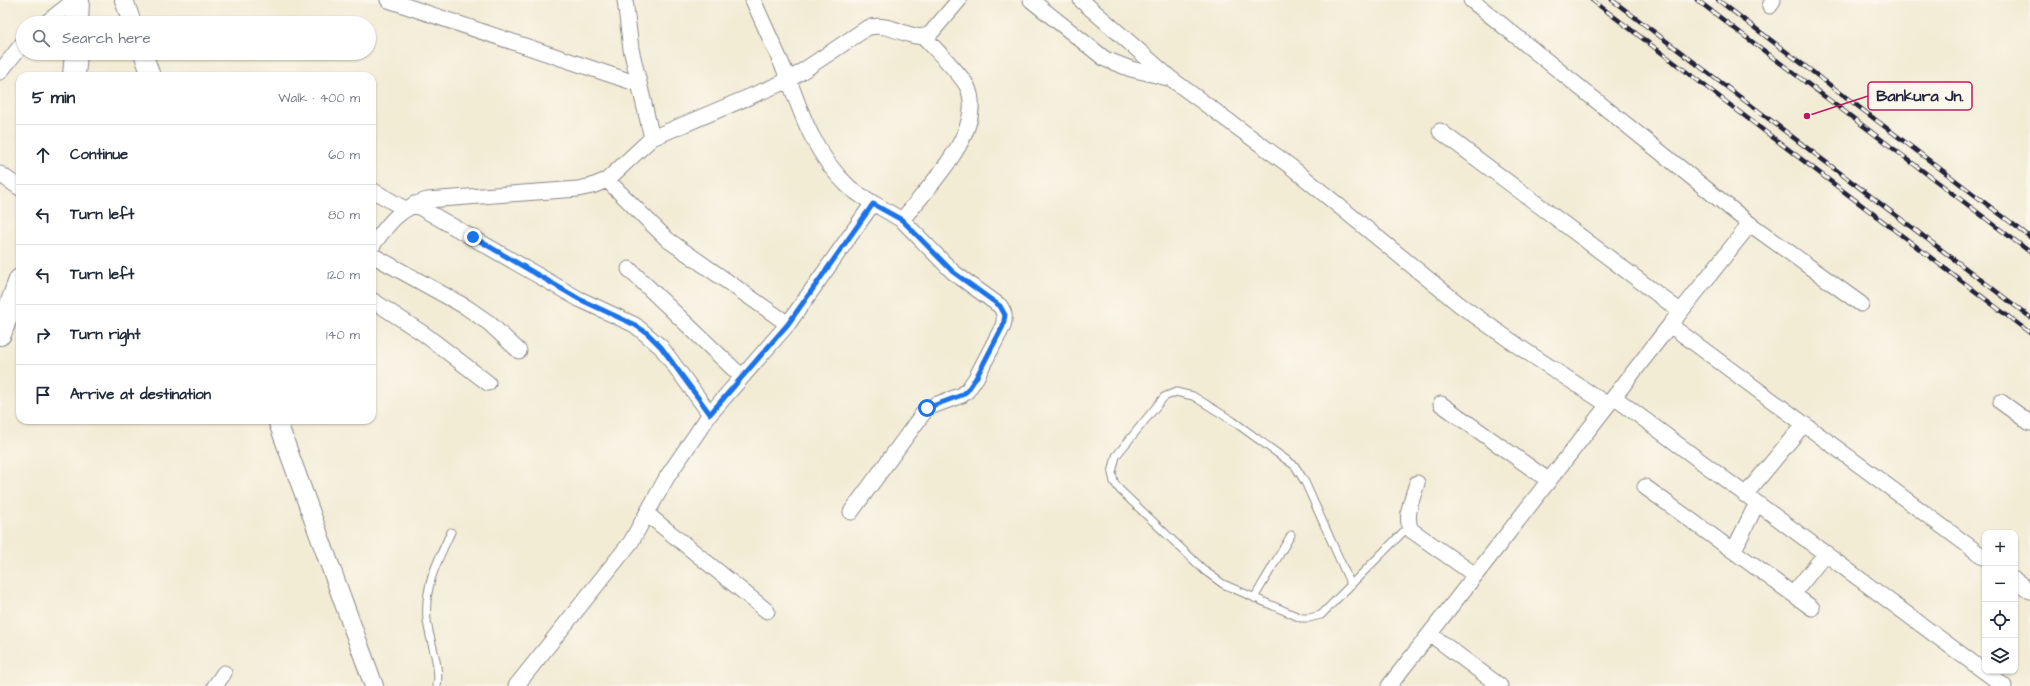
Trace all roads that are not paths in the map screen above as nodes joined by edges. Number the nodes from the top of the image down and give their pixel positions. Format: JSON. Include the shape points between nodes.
{"nodes":[{"id":1,"x":77,"y":0,"type":"edge"},
{"id":2,"x":124,"y":0,"type":"edge"},
{"id":3,"x":388,"y":0,"type":"edge"},
{"id":4,"x":753,"y":0,"type":"edge"},
{"id":5,"x":959,"y":0,"type":"edge"},
{"id":6,"x":1031,"y":0,"type":"edge"},
{"id":7,"x":1082,"y":0,"type":"edge"},
{"id":8,"x":1471,"y":0,"type":"edge"},
{"id":9,"x":622,"y":1,"type":"edge"},
{"id":10,"x":55,"y":16,"type":"edge"},
{"id":11,"x":77,"y":16,"type":"edge"},
{"id":12,"x":130,"y":16,"type":"edge"},
{"id":13,"x":924,"y":37,"type":"junction"},
{"id":14,"x":16,"y":53,"type":"edge"},
{"id":15,"x":75,"y":60,"type":"edge"},
{"id":16,"x":146,"y":60,"type":"edge"},
{"id":17,"x":0,"y":72,"type":"edge"},
{"id":18,"x":74,"y":72,"type":"edge"},
{"id":19,"x":150,"y":72,"type":"edge"},
{"id":20,"x":1170,"y":78,"type":"junction"},
{"id":21,"x":789,"y":80,"type":"junction"},
{"id":22,"x":638,"y":84,"type":"junction"},
{"id":23,"x":1440,"y":131,"type":"dead end"},
{"id":24,"x":652,"y":138,"type":"junction"},
{"id":25,"x":0,"y":174,"type":"edge"},
{"id":26,"x":607,"y":180,"type":"junction"},
{"id":27,"x":16,"y":185,"type":"edge"},
{"id":28,"x":376,"y":192,"type":"edge"},
{"id":29,"x":873,"y":204,"type":"junction"},
{"id":30,"x":409,"y":206,"type":"junction"},
{"id":31,"x":902,"y":220,"type":"junction"},
{"id":32,"x":1750,"y":224,"type":"junction"},
{"id":33,"x":376,"y":241,"type":"edge"},
{"id":34,"x":376,"y":256,"type":"edge"},
{"id":35,"x":629,"y":269,"type":"dead end"},
{"id":36,"x":16,"y":289,"type":"edge"},
{"id":37,"x":376,"y":303,"type":"edge"},
{"id":38,"x":1861,"y":304,"type":"dead end"},
{"id":39,"x":1680,"y":312,"type":"junction"},
{"id":40,"x":788,"y":324,"type":"junction"},
{"id":41,"x":1,"y":325,"type":"edge"},
{"id":42,"x":1670,"y":325,"type":"junction"},
{"id":43,"x":519,"y":351,"type":"dead end"},
{"id":44,"x":742,"y":377,"type":"junction"},
{"id":45,"x":488,"y":383,"type":"dead end"},
{"id":46,"x":1611,"y":401,"type":"junction"},
{"id":47,"x":2001,"y":402,"type":"dead end"},
{"id":48,"x":1441,"y":404,"type":"dead end"},
{"id":49,"x":710,"y":414,"type":"junction"},
{"id":50,"x":2030,"y":423,"type":"edge"},
{"id":51,"x":278,"y":424,"type":"edge"},
{"id":52,"x":1803,"y":425,"type":"junction"},
{"id":53,"x":1548,"y":480,"type":"junction"},
{"id":54,"x":1417,"y":483,"type":"dead end"},
{"id":55,"x":1645,"y":487,"type":"dead end"},
{"id":56,"x":1751,"y":499,"type":"junction"},
{"id":57,"x":851,"y":512,"type":"dead end"},
{"id":58,"x":647,"y":514,"type":"junction"},
{"id":59,"x":1409,"y":526,"type":"junction"},
{"id":60,"x":451,"y":532,"type":"dead end"},
{"id":61,"x":1292,"y":536,"type":"dead end"},
{"id":62,"x":1734,"y":550,"type":"junction"},
{"id":63,"x":1826,"y":553,"type":"junction"},
{"id":64,"x":1982,"y":556,"type":"edge"},
{"id":65,"x":1475,"y":575,"type":"junction"},
{"id":66,"x":2018,"y":582,"type":"edge"},
{"id":67,"x":1351,"y":585,"type":"junction"},
{"id":68,"x":2030,"y":591,"type":"edge"},
{"id":69,"x":1793,"y":594,"type":"junction"},
{"id":70,"x":1254,"y":598,"type":"junction"},
{"id":71,"x":1812,"y":608,"type":"dead end"},
{"id":72,"x":766,"y":611,"type":"dead end"},
{"id":73,"x":1430,"y":634,"type":"junction"},
{"id":74,"x":224,"y":673,"type":"dead end"},
{"id":75,"x":215,"y":686,"type":"edge"},
{"id":76,"x":374,"y":686,"type":"edge"},
{"id":77,"x":437,"y":686,"type":"edge"},
{"id":78,"x":516,"y":686,"type":"edge"},
{"id":79,"x":1389,"y":686,"type":"edge"},
{"id":80,"x":1500,"y":686,"type":"edge"},
{"id":81,"x":2004,"y":686,"type":"edge"}],
"edges":[{"from":1,"to":10,"type":"street"},
{"from":1,"to":11,"type":"highway"},
{"from":2,"to":12,"type":"street"},
{"from":3,"to":22,"type":"street"},
{"from":4,"to":21,"type":"street"},
{"from":5,"to":13,"type":"street","via":[[930,34]]},
{"from":6,"to":20,"type":"street","via":[[1105,59],[1131,69]]},
{"from":7,"to":20,"type":"street"},
{"from":8,"to":32,"type":"street"},
{"from":9,"to":22,"type":"street"},
{"from":13,"to":21,"type":"street","via":[[887,27],[867,28]]},
{"from":13,"to":31,"type":"street","via":[[966,84],[970,95],[970,118],[967,130],[949,160]]},
{"from":14,"to":17,"type":"street"},
{"from":15,"to":18,"type":"highway"},
{"from":16,"to":19,"type":"street"},
{"from":20,"to":46,"type":"street","via":[[1290,166],[1460,305],[1521,348]]},
{"from":21,"to":24,"type":"street"},
{"from":21,"to":29,"type":"street","via":[[802,118],[816,146],[848,186]]},
{"from":22,"to":24,"type":"street"},
{"from":23,"to":39,"type":"street"},
{"from":24,"to":26,"type":"street"},
{"from":25,"to":27,"type":"street"},
{"from":26,"to":30,"type":"street","via":[[578,189],[427,200]]},
{"from":26,"to":40,"type":"street","via":[[668,240]]},
{"from":28,"to":30,"type":"street"},
{"from":29,"to":31,"type":"street"},
{"from":29,"to":40,"type":"street"},
{"from":30,"to":33,"type":"street","via":[[392,219]]},
{"from":30,"to":49,"type":"street","via":[[579,299],[641,329],[661,347]]},
{"from":31,"to":57,"type":"street","via":[[953,272],[1000,306],[1004,311],[1003,326],[967,391],[927,408]]},
{"from":32,"to":38,"type":"street"},
{"from":32,"to":39,"type":"street"},
{"from":34,"to":43,"type":"street","via":[[466,307],[489,323]]},
{"from":35,"to":44,"type":"street"},
{"from":36,"to":41,"type":"highway"},
{"from":37,"to":45,"type":"street","via":[[424,334]]},
{"from":39,"to":42,"type":"street"},
{"from":40,"to":44,"type":"street"},
{"from":42,"to":46,"type":"street"},
{"from":42,"to":52,"type":"street"},
{"from":44,"to":49,"type":"street"},
{"from":46,"to":53,"type":"street"},
{"from":46,"to":56,"type":"street"},
{"from":47,"to":50,"type":"street"},
{"from":48,"to":53,"type":"street"},
{"from":49,"to":58,"type":"street","via":[[667,477]]},
{"from":51,"to":76,"type":"street"},
{"from":52,"to":56,"type":"street"},
{"from":52,"to":64,"type":"street"},
{"from":53,"to":65,"type":"street"},
{"from":54,"to":59,"type":"street","via":[[1409,512]]},
{"from":55,"to":62,"type":"street"},
{"from":56,"to":62,"type":"street"},
{"from":56,"to":63,"type":"street"},
{"from":58,"to":72,"type":"street"},
{"from":58,"to":78,"type":"street","via":[[614,565]]},
{"from":59,"to":65,"type":"street","via":[[1416,534]]},
{"from":59,"to":67,"type":"lane"},
{"from":60,"to":77,"type":"lane","via":[[430,578],[428,594],[427,620]]},
{"from":61,"to":70,"type":"lane"},
{"from":62,"to":69,"type":"street"},
{"from":63,"to":69,"type":"street"},
{"from":63,"to":81,"type":"street"},
{"from":65,"to":73,"type":"street"},
{"from":66,"to":68,"type":"street"},
{"from":67,"to":70,"type":"lane","via":[[1321,615],[1309,618],[1301,618]]},
{"from":67,"to":70,"type":"lane","via":[[1305,482],[1295,466],[1233,421],[1193,396],[1184,393],[1170,394],[1164,397],[1116,456],[1113,465],[1114,482],[1205,571],[1223,584]]},
{"from":69,"to":71,"type":"street"},
{"from":73,"to":79,"type":"street"},
{"from":73,"to":80,"type":"street"},
{"from":74,"to":75,"type":"street"}]}
